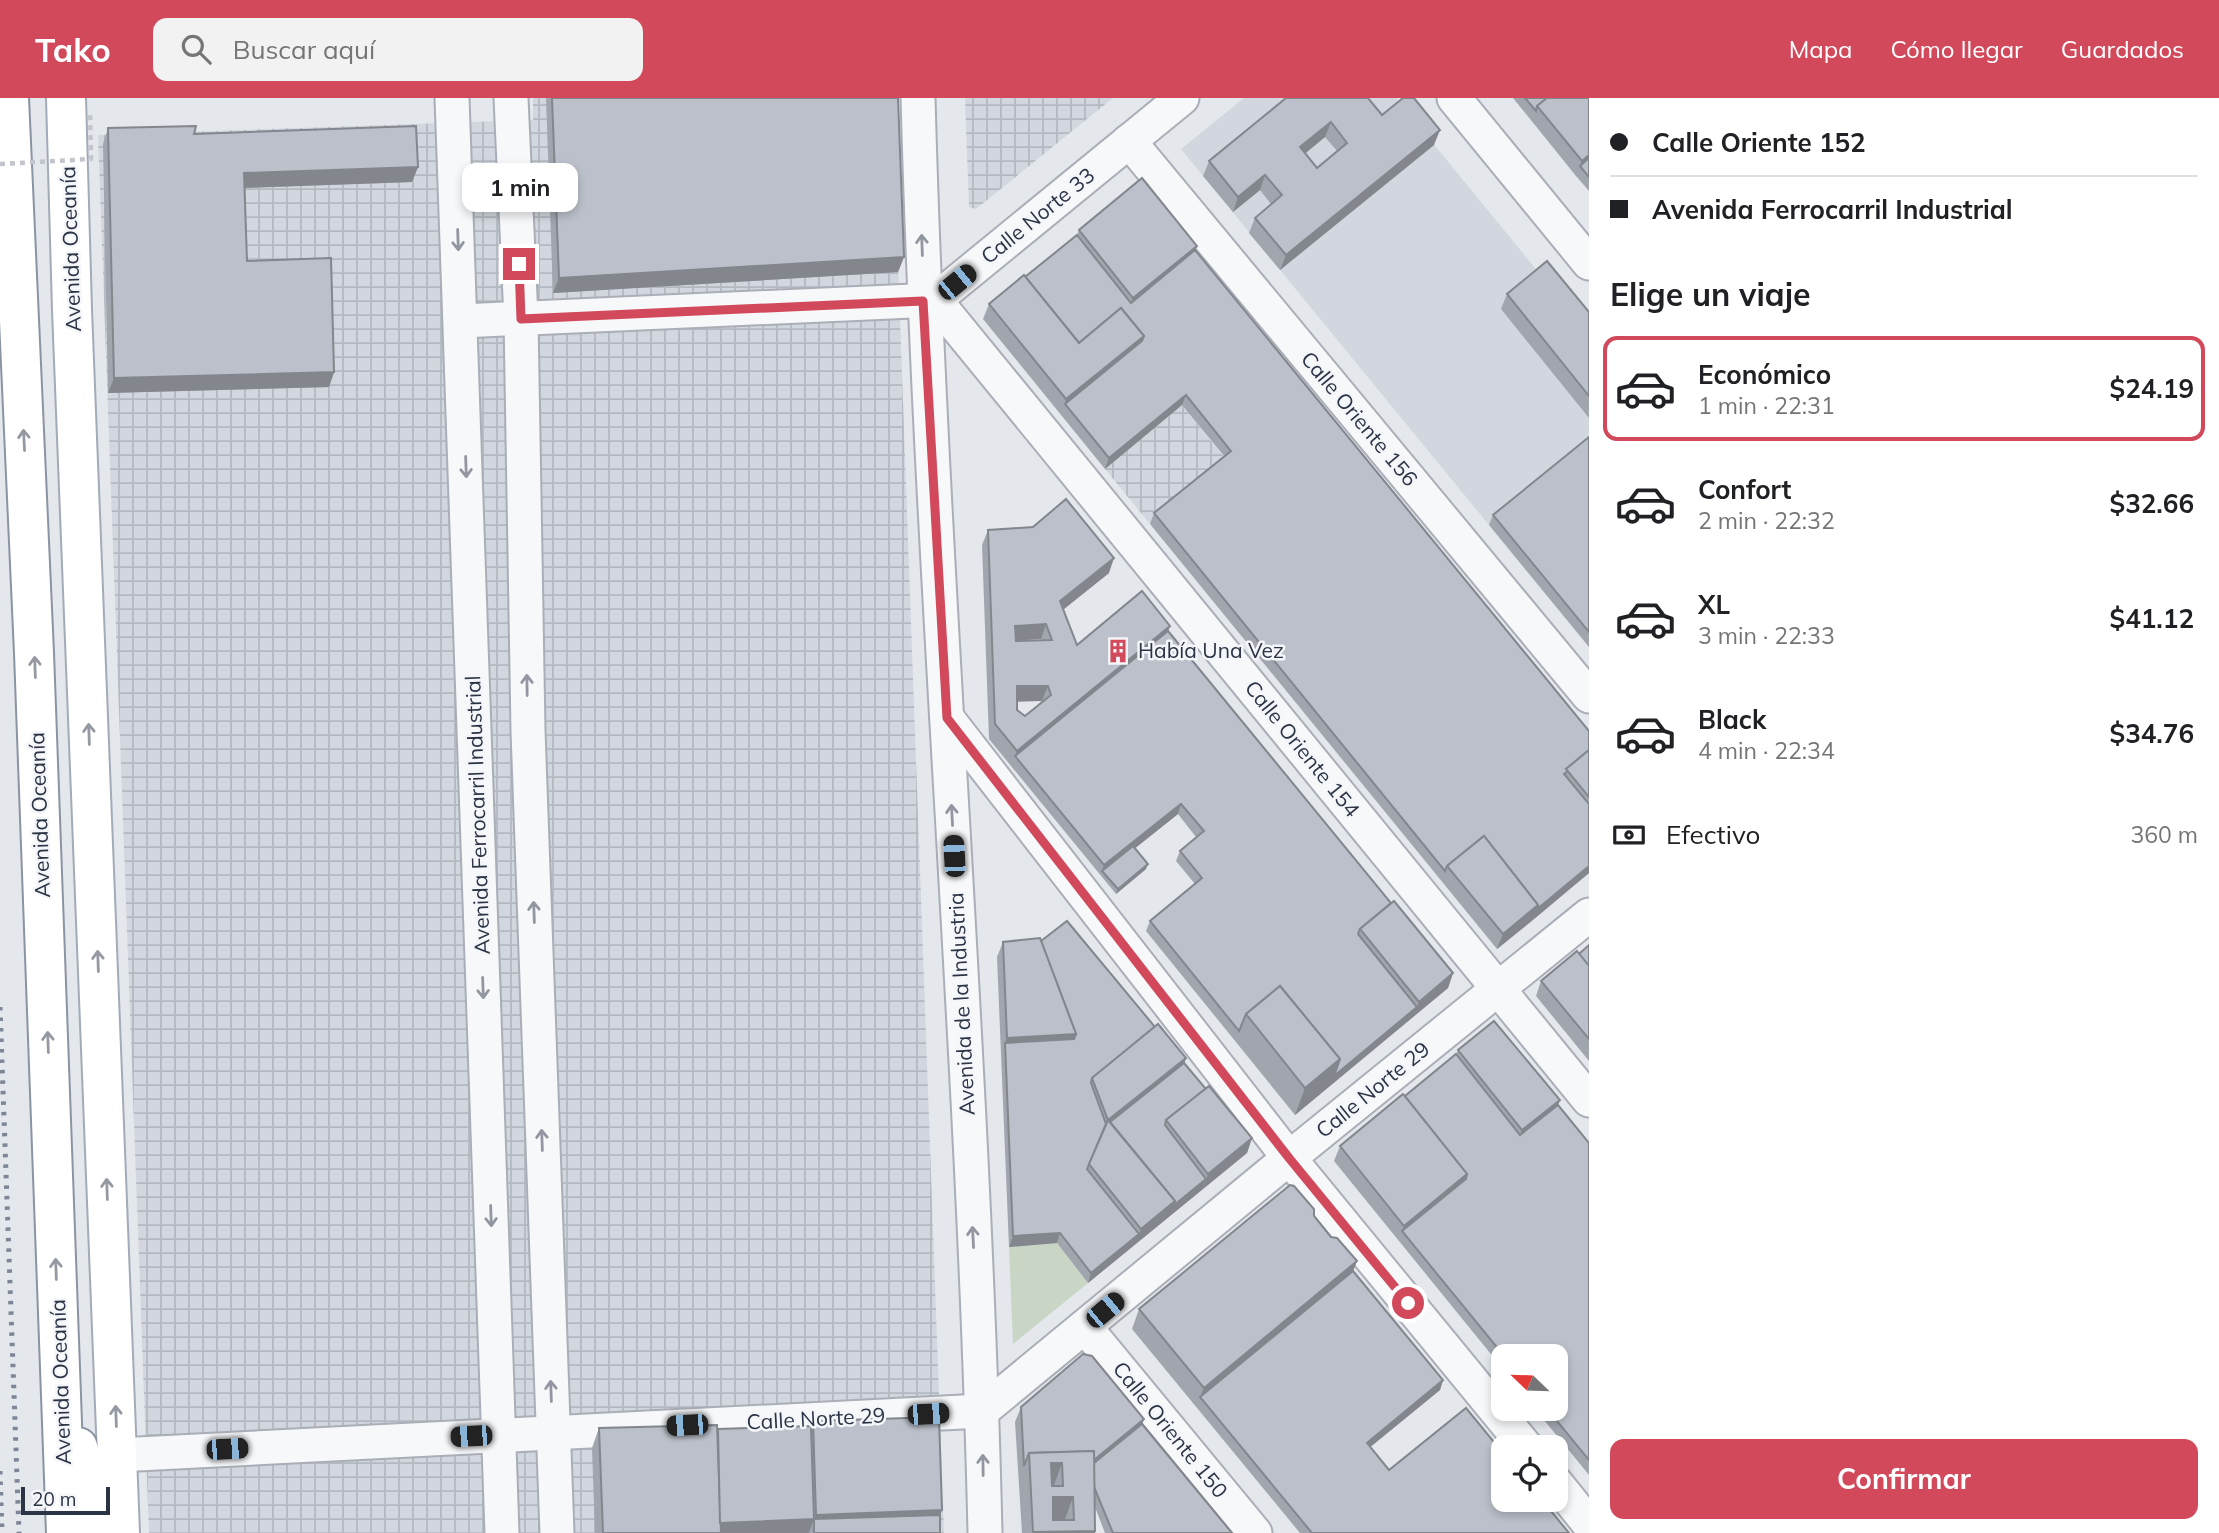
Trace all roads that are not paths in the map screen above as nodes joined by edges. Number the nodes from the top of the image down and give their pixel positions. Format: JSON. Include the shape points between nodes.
{"nodes":[{"id":1,"x":9,"y":98,"type":"edge"},
{"id":2,"x":31,"y":98,"type":"edge"},
{"id":3,"x":452,"y":98,"type":"edge"},
{"id":4,"x":511,"y":98,"type":"edge"},
{"id":5,"x":918,"y":98,"type":"edge"},
{"id":6,"x":1182,"y":98,"type":"edge"},
{"id":7,"x":1454,"y":98,"type":"edge"},
{"id":8,"x":78,"y":105,"type":"edge"},
{"id":9,"x":1129,"y":141,"type":"junction"},
{"id":10,"x":13,"y":220,"type":"junction"},
{"id":11,"x":1589,"y":263,"type":"edge"},
{"id":12,"x":929,"y":300,"type":"junction"},
{"id":13,"x":521,"y":319,"type":"junction"},
{"id":14,"x":461,"y":321,"type":"junction"},
{"id":15,"x":1589,"y":696,"type":"edge"},
{"id":16,"x":947,"y":718,"type":"junction"},
{"id":17,"x":528,"y":731,"type":"junction"},
{"id":18,"x":475,"y":735,"type":"junction"},
{"id":19,"x":1589,"y":915,"type":"edge"},
{"id":20,"x":1498,"y":989,"type":"junction"},
{"id":21,"x":1589,"y":1100,"type":"edge"},
{"id":22,"x":1289,"y":1158,"type":"junction"},
{"id":23,"x":1085,"y":1327,"type":"junction"},
{"id":24,"x":61,"y":1381,"type":"junction"},
{"id":25,"x":982,"y":1411,"type":"junction"},
{"id":26,"x":552,"y":1431,"type":"junction"},
{"id":27,"x":498,"y":1435,"type":"junction"},
{"id":28,"x":1516,"y":1435,"type":"edge"},
{"id":29,"x":118,"y":1455,"type":"junction"},
{"id":30,"x":1568,"y":1498,"type":"edge"},
{"id":31,"x":1589,"y":1524,"type":"edge"},
{"id":32,"x":66,"y":1533,"type":"edge"},
{"id":33,"x":102,"y":1533,"type":"edge"},
{"id":34,"x":120,"y":1533,"type":"edge"},
{"id":35,"x":502,"y":1533,"type":"edge"},
{"id":36,"x":557,"y":1533,"type":"edge"},
{"id":37,"x":985,"y":1533,"type":"edge"},
{"id":38,"x":1255,"y":1533,"type":"edge"}],
"edges":[{"from":1,"to":10,"type":"main road","name":"Avenida Oceanía"},
{"from":2,"to":10,"type":"main road"},
{"from":3,"to":14,"type":"street","name":"Avenida Ferrocarril Industrial","one_way":true},
{"from":4,"to":13,"type":"street"},
{"from":12,"to":5,"type":"street","name":"Avenida de la Industria","one_way":true},
{"from":6,"to":9,"type":"street","name":"Calle Norte 33"},
{"from":7,"to":11,"type":"street"},
{"from":29,"to":8,"type":"main road","name":"Avenida Oceanía","one_way":true,"via":[[73,338]]},
{"from":9,"to":12,"type":"street","name":"Calle Norte 33"},
{"from":9,"to":15,"type":"street","name":"Calle Oriente 156"},
{"from":24,"to":10,"type":"main road","name":"Avenida Oceanía","one_way":true},
{"from":12,"to":13,"type":"street"},
{"from":12,"to":16,"type":"street","name":"Avenida de la Industria"},
{"from":12,"to":20,"type":"street","name":"Calle Oriente 154"},
{"from":13,"to":14,"type":"street"},
{"from":17,"to":13,"type":"street","one_way":true},
{"from":14,"to":18,"type":"street","name":"Avenida Ferrocarril Industrial","one_way":true},
{"from":16,"to":22,"type":"street"},
{"from":25,"to":16,"type":"street","name":"Avenida de la Industria","one_way":true},
{"from":17,"to":18,"type":"street"},
{"from":26,"to":17,"type":"street","one_way":true},
{"from":18,"to":27,"type":"street","name":"Avenida Ferrocarril Industrial","one_way":true},
{"from":19,"to":20,"type":"street","name":"Calle Norte 29"},
{"from":20,"to":21,"type":"street","name":"Calle Oriente 154"},
{"from":20,"to":22,"type":"street","name":"Calle Norte 29"},
{"from":22,"to":23,"type":"street","name":"Calle Norte 29"},
{"from":22,"to":28,"type":"street"},
{"from":23,"to":25,"type":"street","name":"Calle Norte 29"},
{"from":23,"to":38,"type":"street","name":"Calle Oriente 150"},
{"from":24,"to":32,"type":"main road","name":"Avenida Oceanía"},
{"from":24,"to":33,"type":"main road"},
{"from":25,"to":26,"type":"street","name":"Calle Norte 29"},
{"from":37,"to":25,"type":"street","name":"Avenida de la Industria","one_way":true},
{"from":26,"to":27,"type":"street","name":"Calle Norte 29"},
{"from":26,"to":36,"type":"street"},
{"from":27,"to":29,"type":"street","name":"Calle Norte 29"},
{"from":27,"to":35,"type":"street","name":"Avenida Ferrocarril Industrial"},
{"from":29,"to":34,"type":"main road","name":"Avenida Oceanía"},
{"from":30,"to":31,"type":"street"}]}
